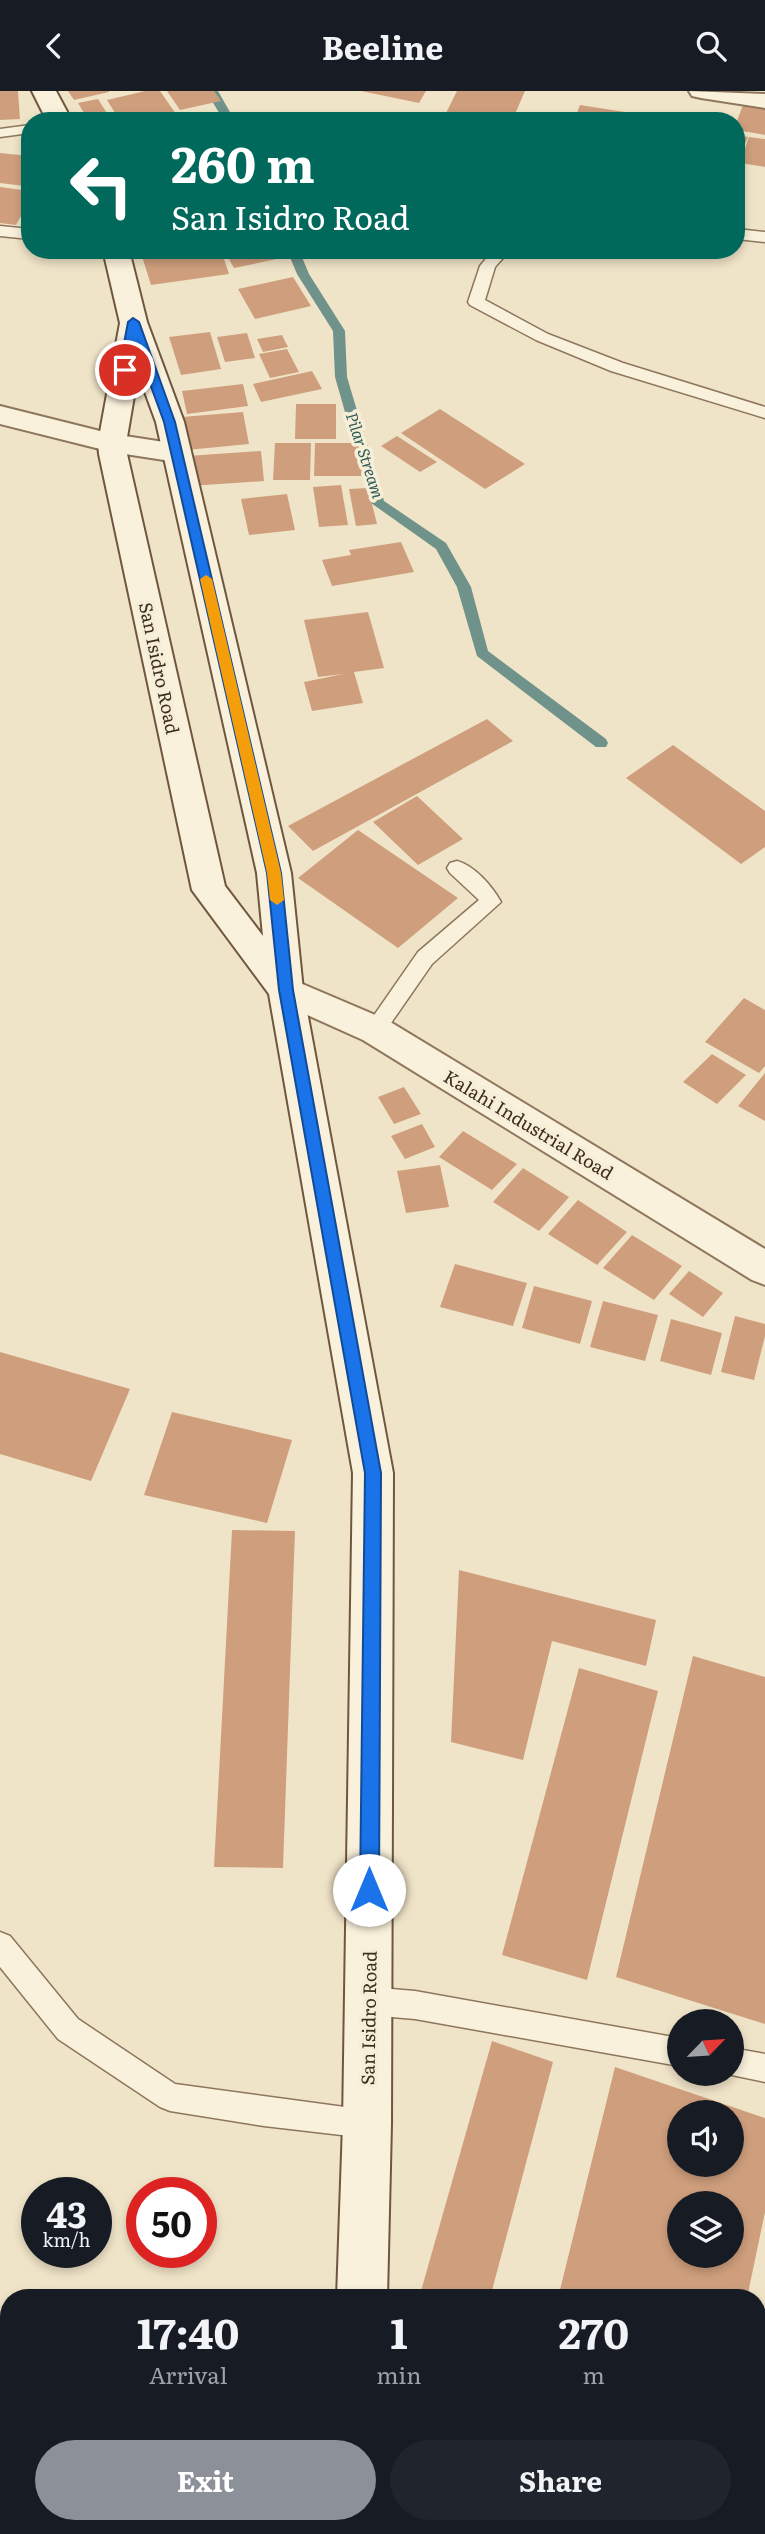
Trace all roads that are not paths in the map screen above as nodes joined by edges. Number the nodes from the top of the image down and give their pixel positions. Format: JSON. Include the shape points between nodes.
{"nodes":[{"id":1,"x":44,"y":91,"type":"edge"},
{"id":2,"x":715,"y":92,"type":"edge"},
{"id":3,"x":765,"y":101,"type":"edge"},
{"id":4,"x":55,"y":112,"type":"edge"},
{"id":5,"x":21,"y":130,"type":"edge"},
{"id":6,"x":0,"y":133,"type":"edge"},
{"id":7,"x":0,"y":231,"type":"edge"},
{"id":8,"x":21,"y":233,"type":"edge"},
{"id":9,"x":745,"y":234,"type":"edge"},
{"id":10,"x":765,"y":237,"type":"edge"},
{"id":11,"x":118,"y":259,"type":"edge"},
{"id":12,"x":494,"y":259,"type":"edge"},
{"id":13,"x":133,"y":322,"type":"junction"},
{"id":14,"x":765,"y":413,"type":"edge"},
{"id":15,"x":0,"y":415,"type":"edge"},
{"id":16,"x":112,"y":443,"type":"junction"},
{"id":17,"x":177,"y":453,"type":"junction"},
{"id":18,"x":457,"y":868,"type":"dead end"},
{"id":19,"x":286,"y":990,"type":"junction"},
{"id":20,"x":375,"y":1030,"type":"junction"},
{"id":21,"x":765,"y":1269,"type":"edge"},
{"id":22,"x":0,"y":1946,"type":"edge"},
{"id":23,"x":368,"y":2001,"type":"junction"},
{"id":24,"x":667,"y":2050,"type":"edge"},
{"id":25,"x":744,"y":2064,"type":"edge"},
{"id":26,"x":765,"y":2068,"type":"edge"},
{"id":27,"x":367,"y":2124,"type":"junction"},
{"id":28,"x":362,"y":2289,"type":"edge"}],
"edges":[{"from":1,"to":4,"type":"main road"},
{"from":2,"to":3,"type":"main road"},
{"from":5,"to":6,"type":"lane"},
{"from":7,"to":8,"type":"lane"},
{"from":9,"to":10,"type":"lane"},
{"from":11,"to":13,"type":"main road","name":"San Isidro Road"},
{"from":12,"to":14,"type":"lane","via":[[475,302],[542,337],[617,367]]},
{"from":13,"to":16,"type":"main road","name":"San Isidro Road"},
{"from":13,"to":17,"type":"main road","name":"San Isidro Road"},
{"from":15,"to":16,"type":"main road"},
{"from":16,"to":17,"type":"main road"},
{"from":16,"to":19,"type":"main road","name":"San Isidro Road","via":[[209,890]]},
{"from":17,"to":19,"type":"main road","name":"San Isidro Road","via":[[274,873]]},
{"from":18,"to":20,"type":"lane","via":[[491,902],[425,958]]},
{"from":19,"to":20,"type":"main road","name":"Kalahi Industrial Road"},
{"from":19,"to":23,"type":"main road","name":"San Isidro Road","via":[[373,1473]]},
{"from":20,"to":21,"type":"main road","name":"Kalahi Industrial Road"},
{"from":22,"to":27,"type":"lane","via":[[68,2029],[170,2097]]},
{"from":23,"to":24,"type":"lane","via":[[415,2005]]},
{"from":23,"to":27,"type":"main road","name":"San Isidro Road"},
{"from":25,"to":26,"type":"lane"},
{"from":27,"to":28,"type":"main road","name":"San Isidro Road"}]}
